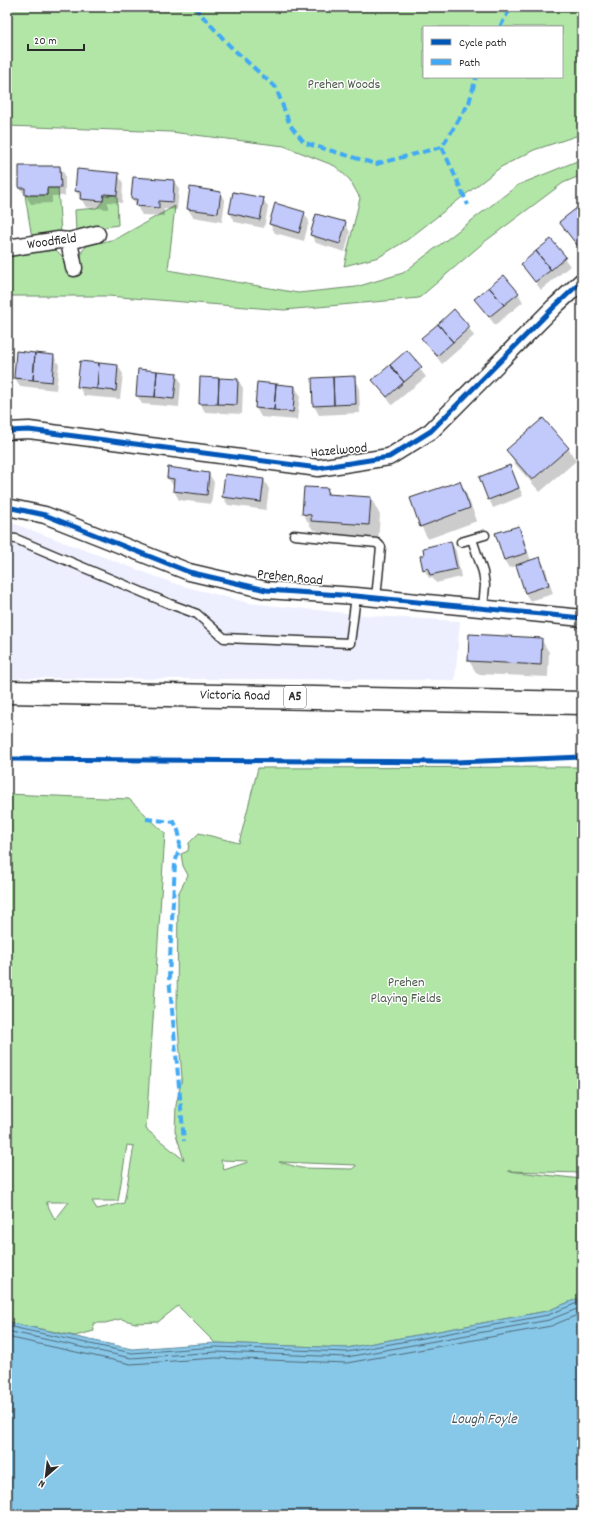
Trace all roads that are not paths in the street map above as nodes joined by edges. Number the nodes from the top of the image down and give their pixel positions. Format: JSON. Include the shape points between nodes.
{"nodes":[{"id":1,"x":97,"y":234,"type":"dead end"},
{"id":2,"x":69,"y":241,"type":"junction"},
{"id":3,"x":7,"y":248,"type":"edge"},
{"id":4,"x":74,"y":268,"type":"dead end"},
{"id":5,"x":582,"y":281,"type":"edge"},
{"id":6,"x":7,"y":431,"type":"edge"},
{"id":7,"x":7,"y":507,"type":"edge"},
{"id":8,"x":294,"y":535,"type":"dead end"},
{"id":9,"x":484,"y":535,"type":"dead end"},
{"id":10,"x":7,"y":538,"type":"edge"},
{"id":11,"x":472,"y":538,"type":"junction"},
{"id":12,"x":460,"y":542,"type":"dead end"},
{"id":13,"x":356,"y":596,"type":"junction"},
{"id":14,"x":376,"y":598,"type":"junction"},
{"id":15,"x":483,"y":608,"type":"junction"},
{"id":16,"x":582,"y":618,"type":"edge"},
{"id":17,"x":7,"y":692,"type":"edge"},
{"id":18,"x":582,"y":702,"type":"edge"}],
"edges":[{"from":1,"to":2,"type":"street","name":"Woodfield"},
{"from":2,"to":3,"type":"street","name":"Woodfield","via":[[59,240]]},
{"from":2,"to":4,"type":"street"},
{"from":5,"to":6,"type":"street","name":"Hazelwood","via":[[431,431],[389,457],[318,468],[29,430]]},
{"from":7,"to":13,"type":"street","name":"Prehen Road","via":[[45,514],[189,572],[266,590]]},
{"from":8,"to":14,"type":"lane","via":[[377,543],[381,547]]},
{"from":9,"to":11,"type":"lane"},
{"from":10,"to":13,"type":"lane","via":[[16,539],[197,614],[224,638],[350,643]]},
{"from":11,"to":12,"type":"lane"},
{"from":11,"to":15,"type":"lane","via":[[483,572]]},
{"from":13,"to":14,"type":"street","name":"Prehen Road"},
{"from":14,"to":15,"type":"street","name":"Prehen Road"},
{"from":15,"to":16,"type":"street","name":"Prehen Road"},
{"from":17,"to":18,"type":"highway","name":"Victoria Road","number":"A5"}]}
